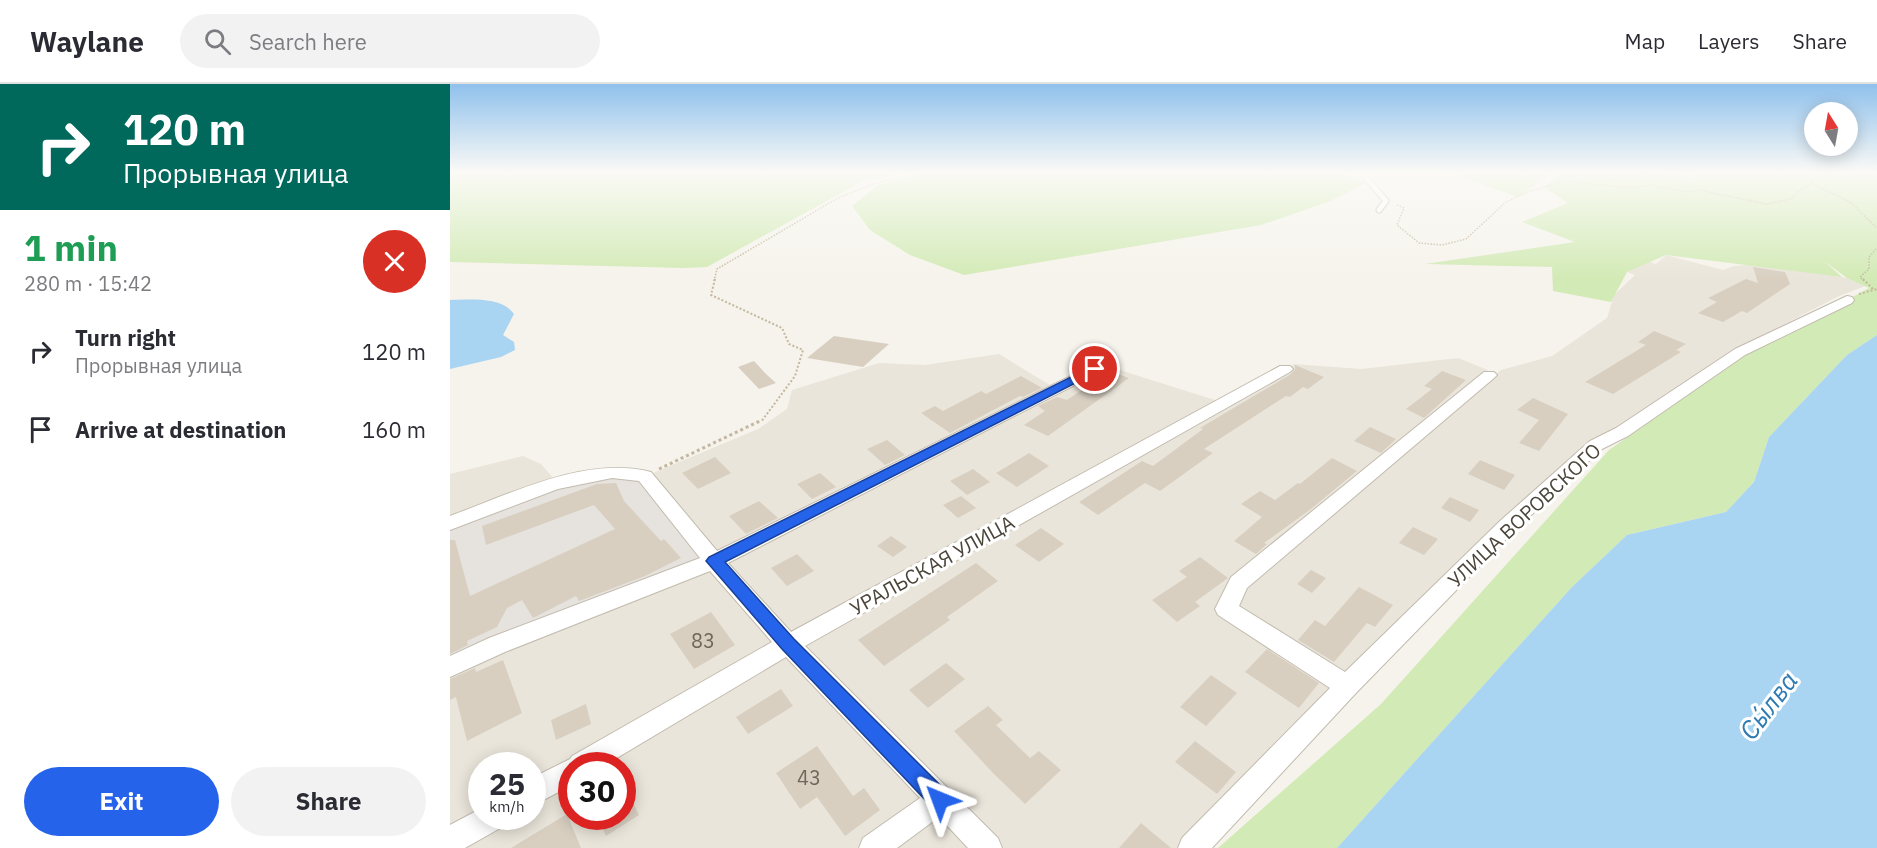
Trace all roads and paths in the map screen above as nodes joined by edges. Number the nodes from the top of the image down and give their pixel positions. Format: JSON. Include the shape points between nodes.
{"nodes":[{"id":1,"x":820,"y":209,"type":"edge"},
{"id":2,"x":1404,"y":209,"type":"edge"},
{"id":3,"x":1499,"y":209,"type":"edge"},
{"id":4,"x":1857,"y":209,"type":"edge"},
{"id":5,"x":1877,"y":228,"type":"edge"},
{"id":6,"x":1877,"y":248,"type":"edge"},
{"id":7,"x":1873,"y":289,"type":"dead end"},
{"id":8,"x":1847,"y":300,"type":"dead end"},
{"id":9,"x":1095,"y":369,"type":"dead end"},
{"id":10,"x":1285,"y":369,"type":"dead end"},
{"id":11,"x":1489,"y":375,"type":"dead end"},
{"id":12,"x":645,"y":476,"type":"junction"},
{"id":13,"x":450,"y":523,"type":"edge"},
{"id":14,"x":714,"y":561,"type":"junction"},
{"id":15,"x":788,"y":644,"type":"junction"},
{"id":16,"x":450,"y":666,"type":"edge"},
{"id":17,"x":1347,"y":686,"type":"junction"},
{"id":18,"x":603,"y":752,"type":"edge"},
{"id":19,"x":940,"y":800,"type":"junction"},
{"id":20,"x":470,"y":830,"type":"edge"},
{"id":21,"x":450,"y":842,"type":"edge"},
{"id":22,"x":873,"y":848,"type":"edge"},
{"id":23,"x":988,"y":848,"type":"edge"},
{"id":24,"x":1192,"y":848,"type":"edge"}],
"edges":[{"from":1,"to":12,"type":"path","via":[[717,270],[711,295],[782,328],[789,344],[803,350],[795,376],[761,422]]},
{"from":2,"to":3,"type":"path","via":[[1397,225],[1419,243],[1442,245],[1466,239]]},
{"from":4,"to":5,"type":"path"},
{"from":6,"to":7,"type":"path","via":[[1869,257],[1869,269],[1860,277]]},
{"from":8,"to":17,"type":"street","name":"УЛИЦА ВОРОВСКОГО","via":[[1740,352],[1622,432],[1596,445],[1507,526]]},
{"from":9,"to":14,"type":"street"},
{"from":10,"to":15,"type":"street","name":"УРАЛЬСКАЯ УЛИЦА"},
{"from":11,"to":17,"type":"street","via":[[1239,583],[1226,609]]},
{"from":12,"to":13,"type":"street","via":[[612,472],[554,484]]},
{"from":12,"to":14,"type":"street"},
{"from":14,"to":15,"type":"street"},
{"from":14,"to":16,"type":"street"},
{"from":15,"to":18,"type":"street","name":"УРАЛЬСКАЯ УЛИЦА"},
{"from":15,"to":19,"type":"street"},
{"from":17,"to":24,"type":"street","name":"УЛИЦА ВОРОВСКОГО"},
{"from":19,"to":22,"type":"street"},
{"from":19,"to":23,"type":"street"},
{"from":20,"to":21,"type":"street"}]}
